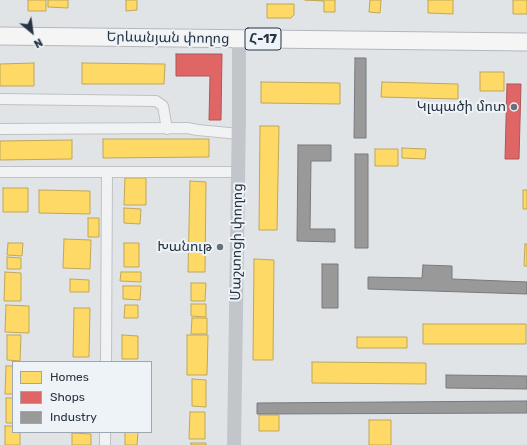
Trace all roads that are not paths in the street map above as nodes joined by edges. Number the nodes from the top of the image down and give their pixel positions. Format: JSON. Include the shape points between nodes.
{"nodes":[{"id":1,"x":0,"y":36,"type":"edge"},
{"id":2,"x":239,"y":39,"type":"junction"},
{"id":3,"x":527,"y":42,"type":"edge"},
{"id":4,"x":0,"y":100,"type":"edge"},
{"id":5,"x":167,"y":128,"type":"junction"},
{"id":6,"x":0,"y":129,"type":"edge"},
{"id":7,"x":239,"y":134,"type":"junction"},
{"id":8,"x":0,"y":172,"type":"edge"},
{"id":9,"x":107,"y":172,"type":"junction"},
{"id":10,"x":238,"y":172,"type":"junction"},
{"id":11,"x":106,"y":361,"type":"edge"},
{"id":12,"x":105,"y":433,"type":"edge"},
{"id":13,"x":105,"y":445,"type":"edge"},
{"id":14,"x":234,"y":445,"type":"edge"}],
"edges":[{"from":1,"to":2,"type":"highway","name":"Երևանյան փողոց","number":"Հ-17"},
{"from":2,"to":3,"type":"highway","name":"Երևանյան փողոց","number":"Հ-17"},
{"from":2,"to":7,"type":"main road","name":"Մաշտոցի փողոց"},
{"from":4,"to":5,"type":"street","via":[[156,101],[163,106]]},
{"from":5,"to":6,"type":"street"},
{"from":5,"to":7,"type":"street"},
{"from":7,"to":10,"type":"main road","name":"Մաշտոցի փողոց"},
{"from":8,"to":9,"type":"street"},
{"from":9,"to":10,"type":"street"},
{"from":9,"to":11,"type":"street"},
{"from":10,"to":14,"type":"main road","name":"Մաշտոցի փողոց"},
{"from":12,"to":13,"type":"street"}]}
